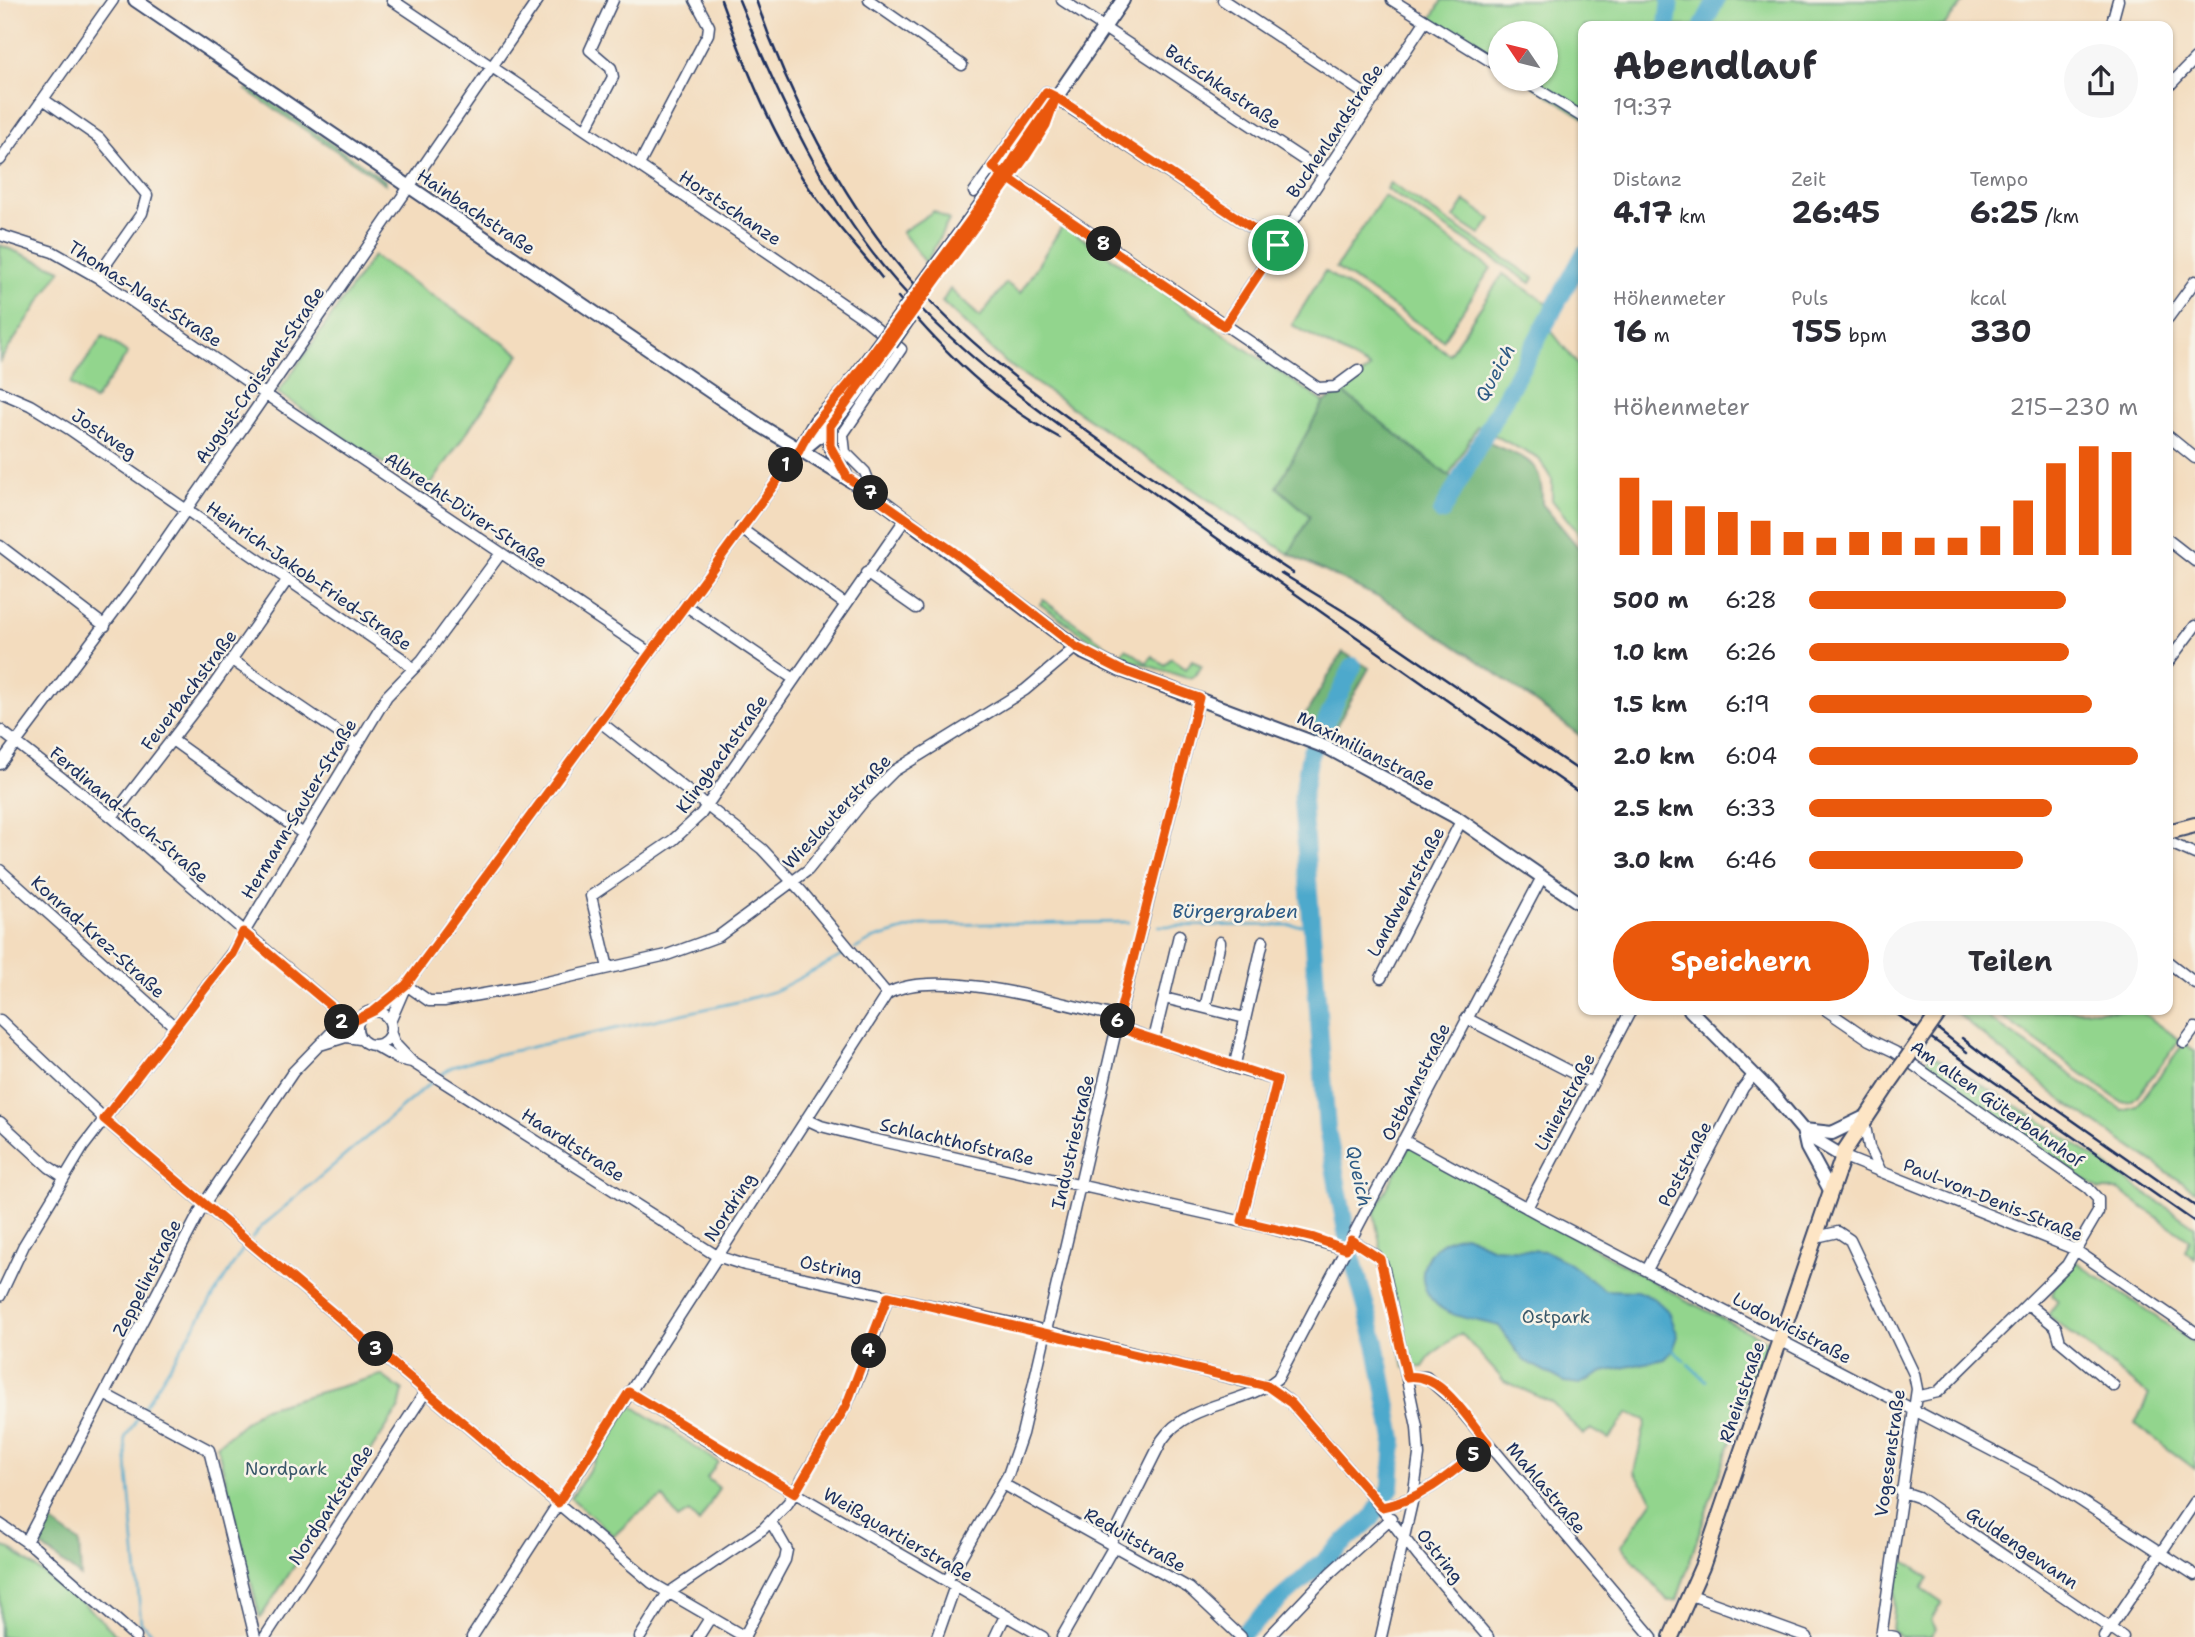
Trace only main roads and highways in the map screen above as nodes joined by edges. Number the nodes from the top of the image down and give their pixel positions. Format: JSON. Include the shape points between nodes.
{"nodes":[{"id":1,"x":2195,"y":825,"type":"edge"},
{"id":2,"x":2173,"y":831,"type":"edge"},
{"id":3,"x":1937,"y":1015,"type":"edge"},
{"id":4,"x":1671,"y":1637,"type":"edge"}],
"edges":[{"from":1,"to":2,"type":"main road"},
{"from":3,"to":4,"type":"main road","name":"Rheinstraße","bridge":true,"via":[[1863,1118],[1842,1156],[1691,1595]]}]}
